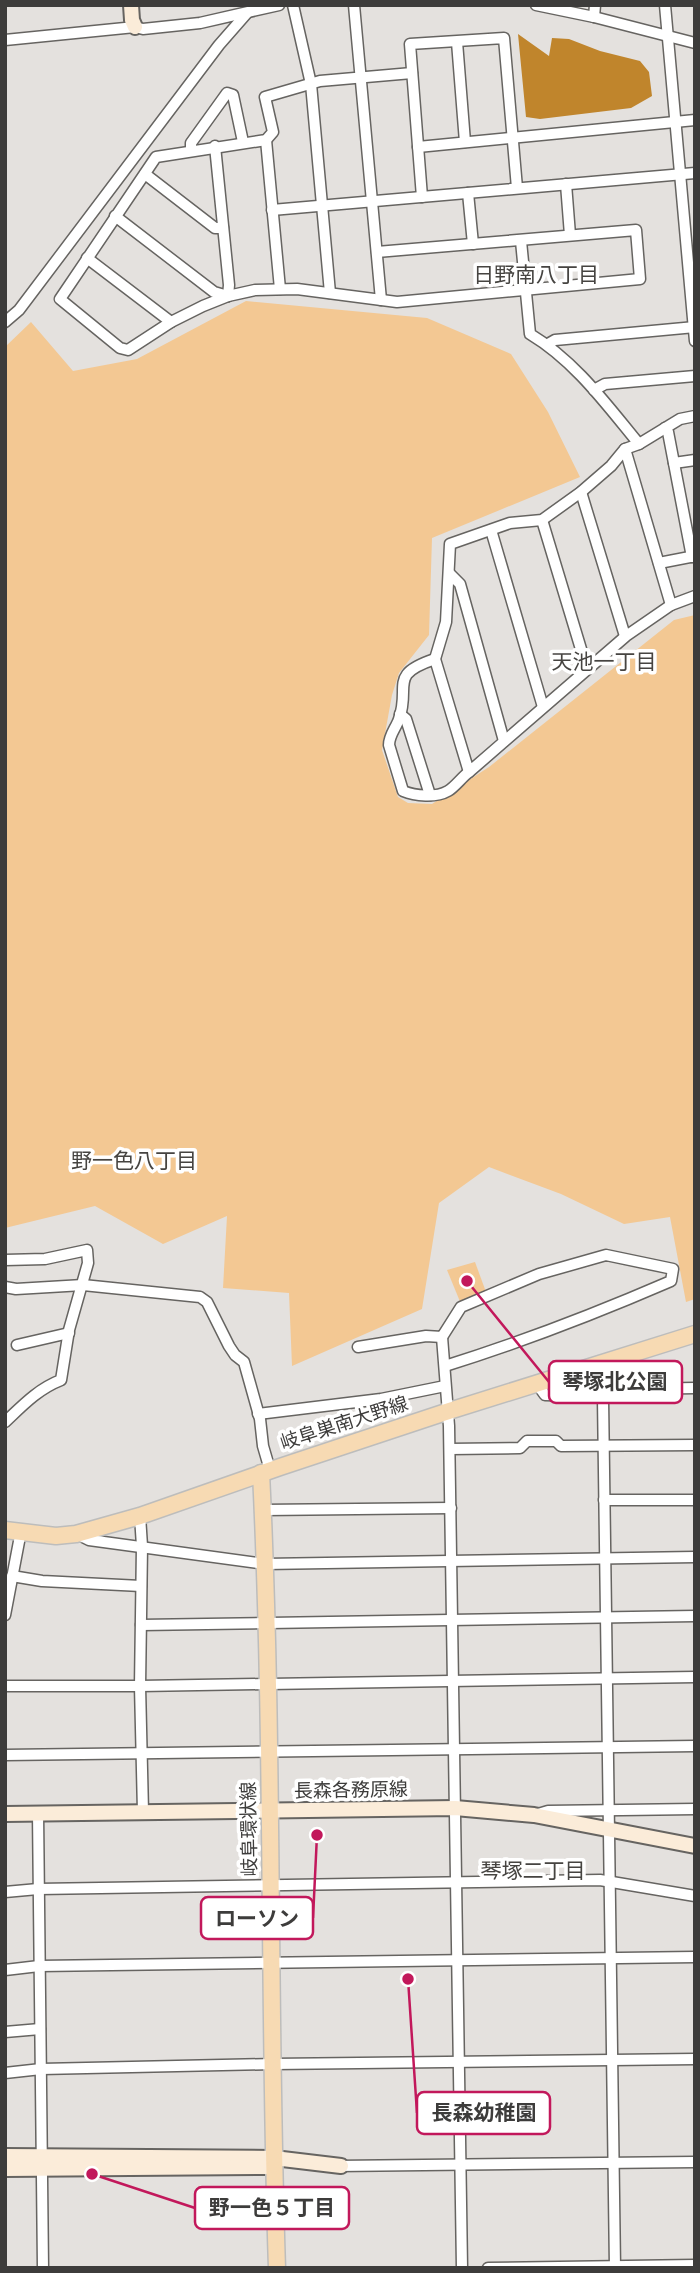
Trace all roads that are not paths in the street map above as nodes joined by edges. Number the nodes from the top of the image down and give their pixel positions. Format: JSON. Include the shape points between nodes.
{"nodes":[{"id":1,"x":131,"y":5,"type":"edge"},
{"id":2,"x":279,"y":5,"type":"edge"},
{"id":3,"x":293,"y":5,"type":"edge"},
{"id":4,"x":354,"y":5,"type":"edge"},
{"id":5,"x":536,"y":5,"type":"edge"},
{"id":6,"x":665,"y":5,"type":"edge"},
{"id":7,"x":595,"y":11,"type":"edge"},
{"id":8,"x":247,"y":13,"type":"junction"},
{"id":9,"x":135,"y":27,"type":"junction"},
{"id":10,"x":667,"y":36,"type":"junction"},
{"id":11,"x":5,"y":40,"type":"edge"},
{"id":12,"x":457,"y":41,"type":"junction"},
{"id":13,"x":695,"y":43,"type":"edge"},
{"id":14,"x":412,"y":73,"type":"junction"},
{"id":15,"x":360,"y":77,"type":"junction"},
{"id":16,"x":311,"y":84,"type":"junction"},
{"id":17,"x":695,"y":120,"type":"edge"},
{"id":18,"x":675,"y":122,"type":"junction"},
{"id":19,"x":512,"y":137,"type":"junction"},
{"id":20,"x":266,"y":140,"type":"junction"},
{"id":21,"x":243,"y":142,"type":"junction"},
{"id":22,"x":465,"y":142,"type":"junction"},
{"id":23,"x":215,"y":146,"type":"junction"},
{"id":24,"x":418,"y":147,"type":"junction"},
{"id":25,"x":191,"y":150,"type":"junction"},
{"id":26,"x":695,"y":173,"type":"edge"},
{"id":27,"x":145,"y":174,"type":"junction"},
{"id":28,"x":680,"y":174,"type":"junction"},
{"id":29,"x":566,"y":184,"type":"junction"},
{"id":30,"x":517,"y":188,"type":"junction"},
{"id":31,"x":468,"y":192,"type":"junction"},
{"id":32,"x":422,"y":197,"type":"junction"},
{"id":33,"x":372,"y":201,"type":"junction"},
{"id":34,"x":322,"y":205,"type":"junction"},
{"id":35,"x":272,"y":210,"type":"junction"},
{"id":36,"x":115,"y":216,"type":"junction"},
{"id":37,"x":223,"y":228,"type":"junction"},
{"id":38,"x":570,"y":235,"type":"junction"},
{"id":39,"x":521,"y":240,"type":"junction"},
{"id":40,"x":473,"y":244,"type":"junction"},
{"id":41,"x":377,"y":252,"type":"junction"},
{"id":42,"x":87,"y":258,"type":"junction"},
{"id":43,"x":279,"y":289,"type":"junction"},
{"id":44,"x":527,"y":289,"type":"junction"},
{"id":45,"x":330,"y":293,"type":"junction"},
{"id":46,"x":228,"y":296,"type":"junction"},
{"id":47,"x":381,"y":300,"type":"junction"},
{"id":48,"x":5,"y":322,"type":"edge"},
{"id":49,"x":171,"y":322,"type":"junction"},
{"id":50,"x":694,"y":327,"type":"edge"},
{"id":51,"x":695,"y":341,"type":"edge"},
{"id":52,"x":548,"y":344,"type":"junction"},
{"id":53,"x":695,"y":376,"type":"edge"},
{"id":54,"x":594,"y":390,"type":"junction"},
{"id":55,"x":695,"y":416,"type":"edge"},
{"id":56,"x":665,"y":428,"type":"junction"},
{"id":57,"x":639,"y":444,"type":"junction"},
{"id":58,"x":625,"y":449,"type":"junction"},
{"id":59,"x":695,"y":460,"type":"edge"},
{"id":60,"x":674,"y":463,"type":"junction"},
{"id":61,"x":582,"y":492,"type":"junction"},
{"id":62,"x":542,"y":520,"type":"junction"},
{"id":63,"x":491,"y":530,"type":"junction"},
{"id":64,"x":693,"y":556,"type":"edge"},
{"id":65,"x":659,"y":563,"type":"junction"},
{"id":66,"x":450,"y":574,"type":"junction"},
{"id":67,"x":695,"y":596,"type":"edge"},
{"id":68,"x":671,"y":605,"type":"junction"},
{"id":69,"x":625,"y":636,"type":"junction"},
{"id":70,"x":435,"y":659,"type":"junction"},
{"id":71,"x":587,"y":669,"type":"junction"},
{"id":72,"x":543,"y":707,"type":"junction"},
{"id":73,"x":400,"y":714,"type":"junction"},
{"id":74,"x":504,"y":741,"type":"junction"},
{"id":75,"x":469,"y":772,"type":"junction"},
{"id":76,"x":430,"y":795,"type":"junction"},
{"id":77,"x":5,"y":1260,"type":"edge"},
{"id":78,"x":83,"y":1285,"type":"junction"},
{"id":79,"x":5,"y":1287,"type":"edge"},
{"id":80,"x":69,"y":1334,"type":"junction"},
{"id":81,"x":695,"y":1334,"type":"edge"},
{"id":82,"x":442,"y":1337,"type":"junction"},
{"id":83,"x":17,"y":1345,"type":"dead end"},
{"id":84,"x":358,"y":1347,"type":"dead end"},
{"id":85,"x":445,"y":1366,"type":"junction"},
{"id":86,"x":537,"y":1384,"type":"junction"},
{"id":87,"x":445,"y":1386,"type":"junction"},
{"id":88,"x":695,"y":1388,"type":"edge"},
{"id":89,"x":603,"y":1398,"type":"junction"},
{"id":90,"x":449,"y":1411,"type":"junction"},
{"id":91,"x":258,"y":1414,"type":"junction"},
{"id":92,"x":5,"y":1423,"type":"edge"},
{"id":93,"x":695,"y":1445,"type":"edge"},
{"id":94,"x":604,"y":1446,"type":"junction"},
{"id":95,"x":450,"y":1449,"type":"junction"},
{"id":96,"x":266,"y":1472,"type":"junction"},
{"id":97,"x":604,"y":1500,"type":"junction"},
{"id":98,"x":695,"y":1500,"type":"edge"},
{"id":99,"x":451,"y":1508,"type":"junction"},
{"id":100,"x":263,"y":1510,"type":"junction"},
{"id":101,"x":140,"y":1516,"type":"junction"},
{"id":102,"x":13,"y":1531,"type":"edge"},
{"id":103,"x":76,"y":1534,"type":"junction"},
{"id":104,"x":142,"y":1546,"type":"junction"},
{"id":105,"x":695,"y":1558,"type":"edge"},
{"id":106,"x":605,"y":1559,"type":"junction"},
{"id":107,"x":452,"y":1562,"type":"junction"},
{"id":108,"x":265,"y":1564,"type":"junction"},
{"id":109,"x":10,"y":1580,"type":"edge"},
{"id":110,"x":141,"y":1586,"type":"junction"},
{"id":111,"x":5,"y":1615,"type":"edge"},
{"id":112,"x":695,"y":1616,"type":"edge"},
{"id":113,"x":606,"y":1617,"type":"junction"},
{"id":114,"x":453,"y":1620,"type":"junction"},
{"id":115,"x":266,"y":1623,"type":"junction"},
{"id":116,"x":141,"y":1625,"type":"junction"},
{"id":117,"x":695,"y":1677,"type":"edge"},
{"id":118,"x":607,"y":1678,"type":"junction"},
{"id":119,"x":454,"y":1680,"type":"junction"},
{"id":120,"x":267,"y":1683,"type":"junction"},
{"id":121,"x":5,"y":1686,"type":"edge"},
{"id":122,"x":140,"y":1686,"type":"junction"},
{"id":123,"x":695,"y":1746,"type":"edge"},
{"id":124,"x":608,"y":1747,"type":"junction"},
{"id":125,"x":454,"y":1750,"type":"junction"},
{"id":126,"x":268,"y":1751,"type":"junction"},
{"id":127,"x":142,"y":1754,"type":"junction"},
{"id":128,"x":5,"y":1755,"type":"edge"},
{"id":129,"x":454,"y":1808,"type":"junction"},
{"id":130,"x":695,"y":1809,"type":"edge"},
{"id":131,"x":269,"y":1810,"type":"junction"},
{"id":132,"x":609,"y":1810,"type":"junction"},
{"id":133,"x":143,"y":1812,"type":"junction"},
{"id":134,"x":38,"y":1813,"type":"junction"},
{"id":135,"x":5,"y":1814,"type":"edge"},
{"id":136,"x":534,"y":1815,"type":"junction"},
{"id":137,"x":608,"y":1830,"type":"junction"},
{"id":138,"x":695,"y":1846,"type":"edge"},
{"id":139,"x":609,"y":1882,"type":"junction"},
{"id":140,"x":456,"y":1883,"type":"junction"},
{"id":141,"x":271,"y":1885,"type":"junction"},
{"id":142,"x":38,"y":1889,"type":"junction"},
{"id":143,"x":5,"y":1892,"type":"edge"},
{"id":144,"x":695,"y":1896,"type":"edge"},
{"id":145,"x":695,"y":1957,"type":"edge"},
{"id":146,"x":610,"y":1958,"type":"junction"},
{"id":147,"x":457,"y":1961,"type":"junction"},
{"id":148,"x":271,"y":1963,"type":"junction"},
{"id":149,"x":39,"y":1966,"type":"junction"},
{"id":150,"x":5,"y":1970,"type":"edge"},
{"id":151,"x":40,"y":2029,"type":"junction"},
{"id":152,"x":5,"y":2032,"type":"edge"},
{"id":153,"x":695,"y":2059,"type":"edge"},
{"id":154,"x":612,"y":2060,"type":"junction"},
{"id":155,"x":459,"y":2062,"type":"junction"},
{"id":156,"x":273,"y":2064,"type":"junction"},
{"id":157,"x":41,"y":2069,"type":"junction"},
{"id":158,"x":5,"y":2073,"type":"edge"},
{"id":159,"x":5,"y":2155,"type":"edge"},
{"id":160,"x":42,"y":2162,"type":"junction"},
{"id":161,"x":274,"y":2162,"type":"junction"},
{"id":162,"x":613,"y":2162,"type":"junction"},
{"id":163,"x":695,"y":2162,"type":"edge"},
{"id":164,"x":460,"y":2164,"type":"junction"},
{"id":165,"x":341,"y":2166,"type":"joint"},
{"id":166,"x":5,"y":2169,"type":"edge"},
{"id":167,"x":695,"y":2264,"type":"edge"},
{"id":168,"x":615,"y":2267,"type":"edge"},
{"id":169,"x":43,"y":2268,"type":"edge"},
{"id":170,"x":277,"y":2268,"type":"edge"},
{"id":171,"x":462,"y":2268,"type":"edge"},
{"id":172,"x":488,"y":2268,"type":"edge"}],
"edges":[{"from":1,"to":9,"type":"main road"},
{"from":2,"to":8,"type":"street"},
{"from":3,"to":16,"type":"street"},
{"from":4,"to":15,"type":"street"},
{"from":5,"to":7,"type":"street"},
{"from":6,"to":10,"type":"street"},
{"from":7,"to":10,"type":"street"},
{"from":8,"to":9,"type":"street","via":[[200,23]]},
{"from":8,"to":48,"type":"street","via":[[19,310]]},
{"from":9,"to":11,"type":"street"},
{"from":10,"to":13,"type":"street"},
{"from":10,"to":18,"type":"street"},
{"from":12,"to":14,"type":"street","via":[[410,44]]},
{"from":12,"to":19,"type":"street","via":[[504,38]]},
{"from":12,"to":22,"type":"street"},
{"from":14,"to":15,"type":"street"},
{"from":14,"to":24,"type":"street"},
{"from":15,"to":16,"type":"street"},
{"from":15,"to":33,"type":"street"},
{"from":16,"to":20,"type":"street","via":[[265,97],[273,132]]},
{"from":16,"to":34,"type":"street"},
{"from":17,"to":18,"type":"street"},
{"from":18,"to":19,"type":"street"},
{"from":18,"to":28,"type":"street"},
{"from":19,"to":22,"type":"street"},
{"from":19,"to":30,"type":"street"},
{"from":20,"to":21,"type":"street"},
{"from":20,"to":35,"type":"street"},
{"from":21,"to":23,"type":"street"},
{"from":21,"to":25,"type":"street","via":[[233,95],[227,93],[191,143]]},
{"from":22,"to":24,"type":"street"},
{"from":23,"to":25,"type":"street"},
{"from":23,"to":37,"type":"street"},
{"from":24,"to":32,"type":"street"},
{"from":25,"to":27,"type":"street","via":[[156,157]]},
{"from":26,"to":28,"type":"street"},
{"from":27,"to":36,"type":"street"},
{"from":27,"to":37,"type":"street","via":[[215,228]]},
{"from":28,"to":29,"type":"street"},
{"from":28,"to":50,"type":"street"},
{"from":29,"to":30,"type":"street"},
{"from":29,"to":38,"type":"street"},
{"from":30,"to":31,"type":"street"},
{"from":31,"to":32,"type":"street"},
{"from":31,"to":40,"type":"street"},
{"from":32,"to":33,"type":"street"},
{"from":33,"to":34,"type":"street"},
{"from":33,"to":41,"type":"street"},
{"from":34,"to":35,"type":"street"},
{"from":34,"to":45,"type":"street"},
{"from":35,"to":43,"type":"street"},
{"from":36,"to":42,"type":"street"},
{"from":36,"to":46,"type":"street","via":[[214,292]]},
{"from":37,"to":46,"type":"street"},
{"from":38,"to":39,"type":"street"},
{"from":38,"to":44,"type":"street","via":[[636,230],[640,279]]},
{"from":39,"to":40,"type":"street"},
{"from":39,"to":44,"type":"street"},
{"from":40,"to":41,"type":"street"},
{"from":41,"to":47,"type":"street"},
{"from":42,"to":49,"type":"street"},
{"from":42,"to":49,"type":"street","via":[[60,299],[120,348],[128,350]]},
{"from":43,"to":45,"type":"street"},
{"from":43,"to":46,"type":"street"},
{"from":44,"to":47,"type":"street"},
{"from":44,"to":52,"type":"street","via":[[530,334]]},
{"from":45,"to":47,"type":"street"},
{"from":46,"to":49,"type":"street"},
{"from":50,"to":51,"type":"street"},
{"from":50,"to":52,"type":"street"},
{"from":52,"to":54,"type":"street"},
{"from":53,"to":54,"type":"street","via":[[605,384]]},
{"from":54,"to":57,"type":"street"},
{"from":55,"to":56,"type":"street"},
{"from":56,"to":57,"type":"street"},
{"from":56,"to":60,"type":"street"},
{"from":57,"to":58,"type":"street"},
{"from":58,"to":61,"type":"street"},
{"from":58,"to":65,"type":"street"},
{"from":59,"to":60,"type":"street"},
{"from":60,"to":64,"type":"street"},
{"from":61,"to":62,"type":"street"},
{"from":61,"to":69,"type":"street"},
{"from":62,"to":63,"type":"street"},
{"from":62,"to":71,"type":"street"},
{"from":63,"to":66,"type":"street","via":[[450,544]]},
{"from":63,"to":72,"type":"street"},
{"from":64,"to":65,"type":"street"},
{"from":65,"to":68,"type":"street"},
{"from":66,"to":70,"type":"street","via":[[446,622]]},
{"from":66,"to":74,"type":"street","via":[[460,584]]},
{"from":67,"to":68,"type":"street"},
{"from":68,"to":69,"type":"street"},
{"from":69,"to":71,"type":"street"},
{"from":70,"to":73,"type":"street","via":[[406,674]]},
{"from":70,"to":75,"type":"street"},
{"from":71,"to":72,"type":"street"},
{"from":72,"to":74,"type":"street"},
{"from":73,"to":76,"type":"street","via":[[406,719]]},
{"from":73,"to":76,"type":"street","via":[[389,745],[403,791]]},
{"from":74,"to":75,"type":"street"},
{"from":75,"to":76,"type":"street","via":[[447,792]]},
{"from":77,"to":78,"type":"street","via":[[45,1259],[87,1250]]},
{"from":78,"to":79,"type":"street"},
{"from":78,"to":80,"type":"street"},
{"from":78,"to":91,"type":"street","via":[[200,1297],[207,1302],[234,1355],[244,1362]]},
{"from":80,"to":83,"type":"street"},
{"from":80,"to":92,"type":"street","via":[[61,1380],[28,1399]]},
{"from":81,"to":86,"type":"main road","name":"岐阜巣南大野線"},
{"from":82,"to":84,"type":"street","via":[[426,1335]]},
{"from":82,"to":85,"type":"street"},
{"from":82,"to":85,"type":"street","via":[[461,1307],[539,1274],[606,1255],[673,1269],[671,1281],[506,1347]]},
{"from":85,"to":87,"type":"street"},
{"from":86,"to":89,"type":"street","via":[[545,1395]]},
{"from":86,"to":90,"type":"main road","name":"岐阜巣南大野線"},
{"from":87,"to":90,"type":"street"},
{"from":87,"to":91,"type":"street"},
{"from":88,"to":89,"type":"street","via":[[637,1389]]},
{"from":89,"to":94,"type":"street"},
{"from":90,"to":95,"type":"street"},
{"from":90,"to":96,"type":"main road","name":"岐阜巣南大野線"},
{"from":91,"to":96,"type":"street"},
{"from":93,"to":94,"type":"street"},
{"from":94,"to":95,"type":"street","via":[[527,1441],[520,1448]]},
{"from":94,"to":97,"type":"street"},
{"from":95,"to":99,"type":"street"},
{"from":96,"to":100,"type":"main road","name":"岐阜環状線"},
{"from":96,"to":101,"type":"main road","name":"岐阜巣南大野線"},
{"from":97,"to":98,"type":"street"},
{"from":97,"to":106,"type":"street"},
{"from":99,"to":100,"type":"street"},
{"from":99,"to":107,"type":"street"},
{"from":100,"to":108,"type":"main road","name":"岐阜環状線"},
{"from":101,"to":103,"type":"main road","name":"岐阜巣南大野線"},
{"from":101,"to":104,"type":"street"},
{"from":102,"to":103,"type":"main road","name":"岐阜巣南大野線"},
{"from":102,"to":109,"type":"street"},
{"from":103,"to":104,"type":"street","via":[[89,1540]]},
{"from":104,"to":108,"type":"street"},
{"from":104,"to":110,"type":"street"},
{"from":105,"to":106,"type":"street"},
{"from":106,"to":107,"type":"street"},
{"from":106,"to":113,"type":"street"},
{"from":107,"to":108,"type":"street"},
{"from":107,"to":114,"type":"street"},
{"from":108,"to":115,"type":"main road","name":"岐阜環状線"},
{"from":109,"to":110,"type":"street"},
{"from":109,"to":111,"type":"street"},
{"from":110,"to":116,"type":"street"},
{"from":112,"to":113,"type":"street"},
{"from":113,"to":114,"type":"street"},
{"from":113,"to":118,"type":"street"},
{"from":114,"to":115,"type":"street"},
{"from":114,"to":119,"type":"street"},
{"from":115,"to":116,"type":"street"},
{"from":115,"to":120,"type":"main road","name":"岐阜環状線"},
{"from":116,"to":122,"type":"street"},
{"from":117,"to":118,"type":"street"},
{"from":118,"to":119,"type":"street"},
{"from":118,"to":124,"type":"street"},
{"from":119,"to":120,"type":"street"},
{"from":119,"to":125,"type":"street"},
{"from":120,"to":122,"type":"street"},
{"from":120,"to":126,"type":"main road","name":"岐阜環状線"},
{"from":121,"to":122,"type":"street"},
{"from":122,"to":127,"type":"street"},
{"from":123,"to":124,"type":"street"},
{"from":124,"to":125,"type":"street"},
{"from":124,"to":132,"type":"street"},
{"from":125,"to":126,"type":"street"},
{"from":125,"to":129,"type":"street"},
{"from":126,"to":127,"type":"street"},
{"from":126,"to":131,"type":"main road","name":"岐阜環状線"},
{"from":127,"to":128,"type":"street"},
{"from":127,"to":133,"type":"street"},
{"from":129,"to":131,"type":"main road","name":"長森各務原線"},
{"from":129,"to":136,"type":"main road","name":"長森各務原線"},
{"from":129,"to":140,"type":"street"},
{"from":130,"to":132,"type":"street"},
{"from":131,"to":133,"type":"main road","name":"長森各務原線"},
{"from":131,"to":141,"type":"main road","name":"岐阜環状線"},
{"from":132,"to":136,"type":"street"},
{"from":132,"to":137,"type":"street"},
{"from":133,"to":134,"type":"main road","name":"長森各務原線"},
{"from":134,"to":135,"type":"main road","name":"長森各務原線"},
{"from":134,"to":142,"type":"street"},
{"from":136,"to":137,"type":"main road","name":"長森各務原線"},
{"from":137,"to":138,"type":"main road","name":"長森各務原線"},
{"from":137,"to":139,"type":"street"},
{"from":139,"to":140,"type":"street"},
{"from":139,"to":144,"type":"street"},
{"from":139,"to":146,"type":"street"},
{"from":140,"to":141,"type":"street"},
{"from":140,"to":147,"type":"street"},
{"from":141,"to":142,"type":"street"},
{"from":141,"to":148,"type":"main road","name":"岐阜環状線"},
{"from":142,"to":143,"type":"street"},
{"from":142,"to":149,"type":"street"},
{"from":145,"to":146,"type":"street"},
{"from":146,"to":147,"type":"street"},
{"from":146,"to":154,"type":"street"},
{"from":147,"to":148,"type":"street"},
{"from":147,"to":155,"type":"street"},
{"from":148,"to":149,"type":"street"},
{"from":148,"to":156,"type":"main road","name":"岐阜環状線"},
{"from":149,"to":150,"type":"street"},
{"from":149,"to":151,"type":"street"},
{"from":151,"to":152,"type":"street"},
{"from":151,"to":157,"type":"street"},
{"from":153,"to":154,"type":"street"},
{"from":154,"to":155,"type":"street"},
{"from":154,"to":162,"type":"street"},
{"from":155,"to":156,"type":"street"},
{"from":155,"to":164,"type":"street"},
{"from":156,"to":157,"type":"street"},
{"from":156,"to":161,"type":"main road","name":"岐阜環状線"},
{"from":157,"to":158,"type":"street"},
{"from":157,"to":160,"type":"street"},
{"from":159,"to":160,"type":"main road"},
{"from":160,"to":161,"type":"main road"},
{"from":160,"to":166,"type":"main road"},
{"from":160,"to":169,"type":"street"},
{"from":161,"to":165,"type":"main road"},
{"from":161,"to":170,"type":"main road","name":"岐阜環状線"},
{"from":162,"to":163,"type":"street"},
{"from":162,"to":164,"type":"street"},
{"from":162,"to":168,"type":"street"},
{"from":164,"to":165,"type":"street"},
{"from":164,"to":171,"type":"street"},
{"from":167,"to":168,"type":"street"},
{"from":168,"to":172,"type":"street"}]}
